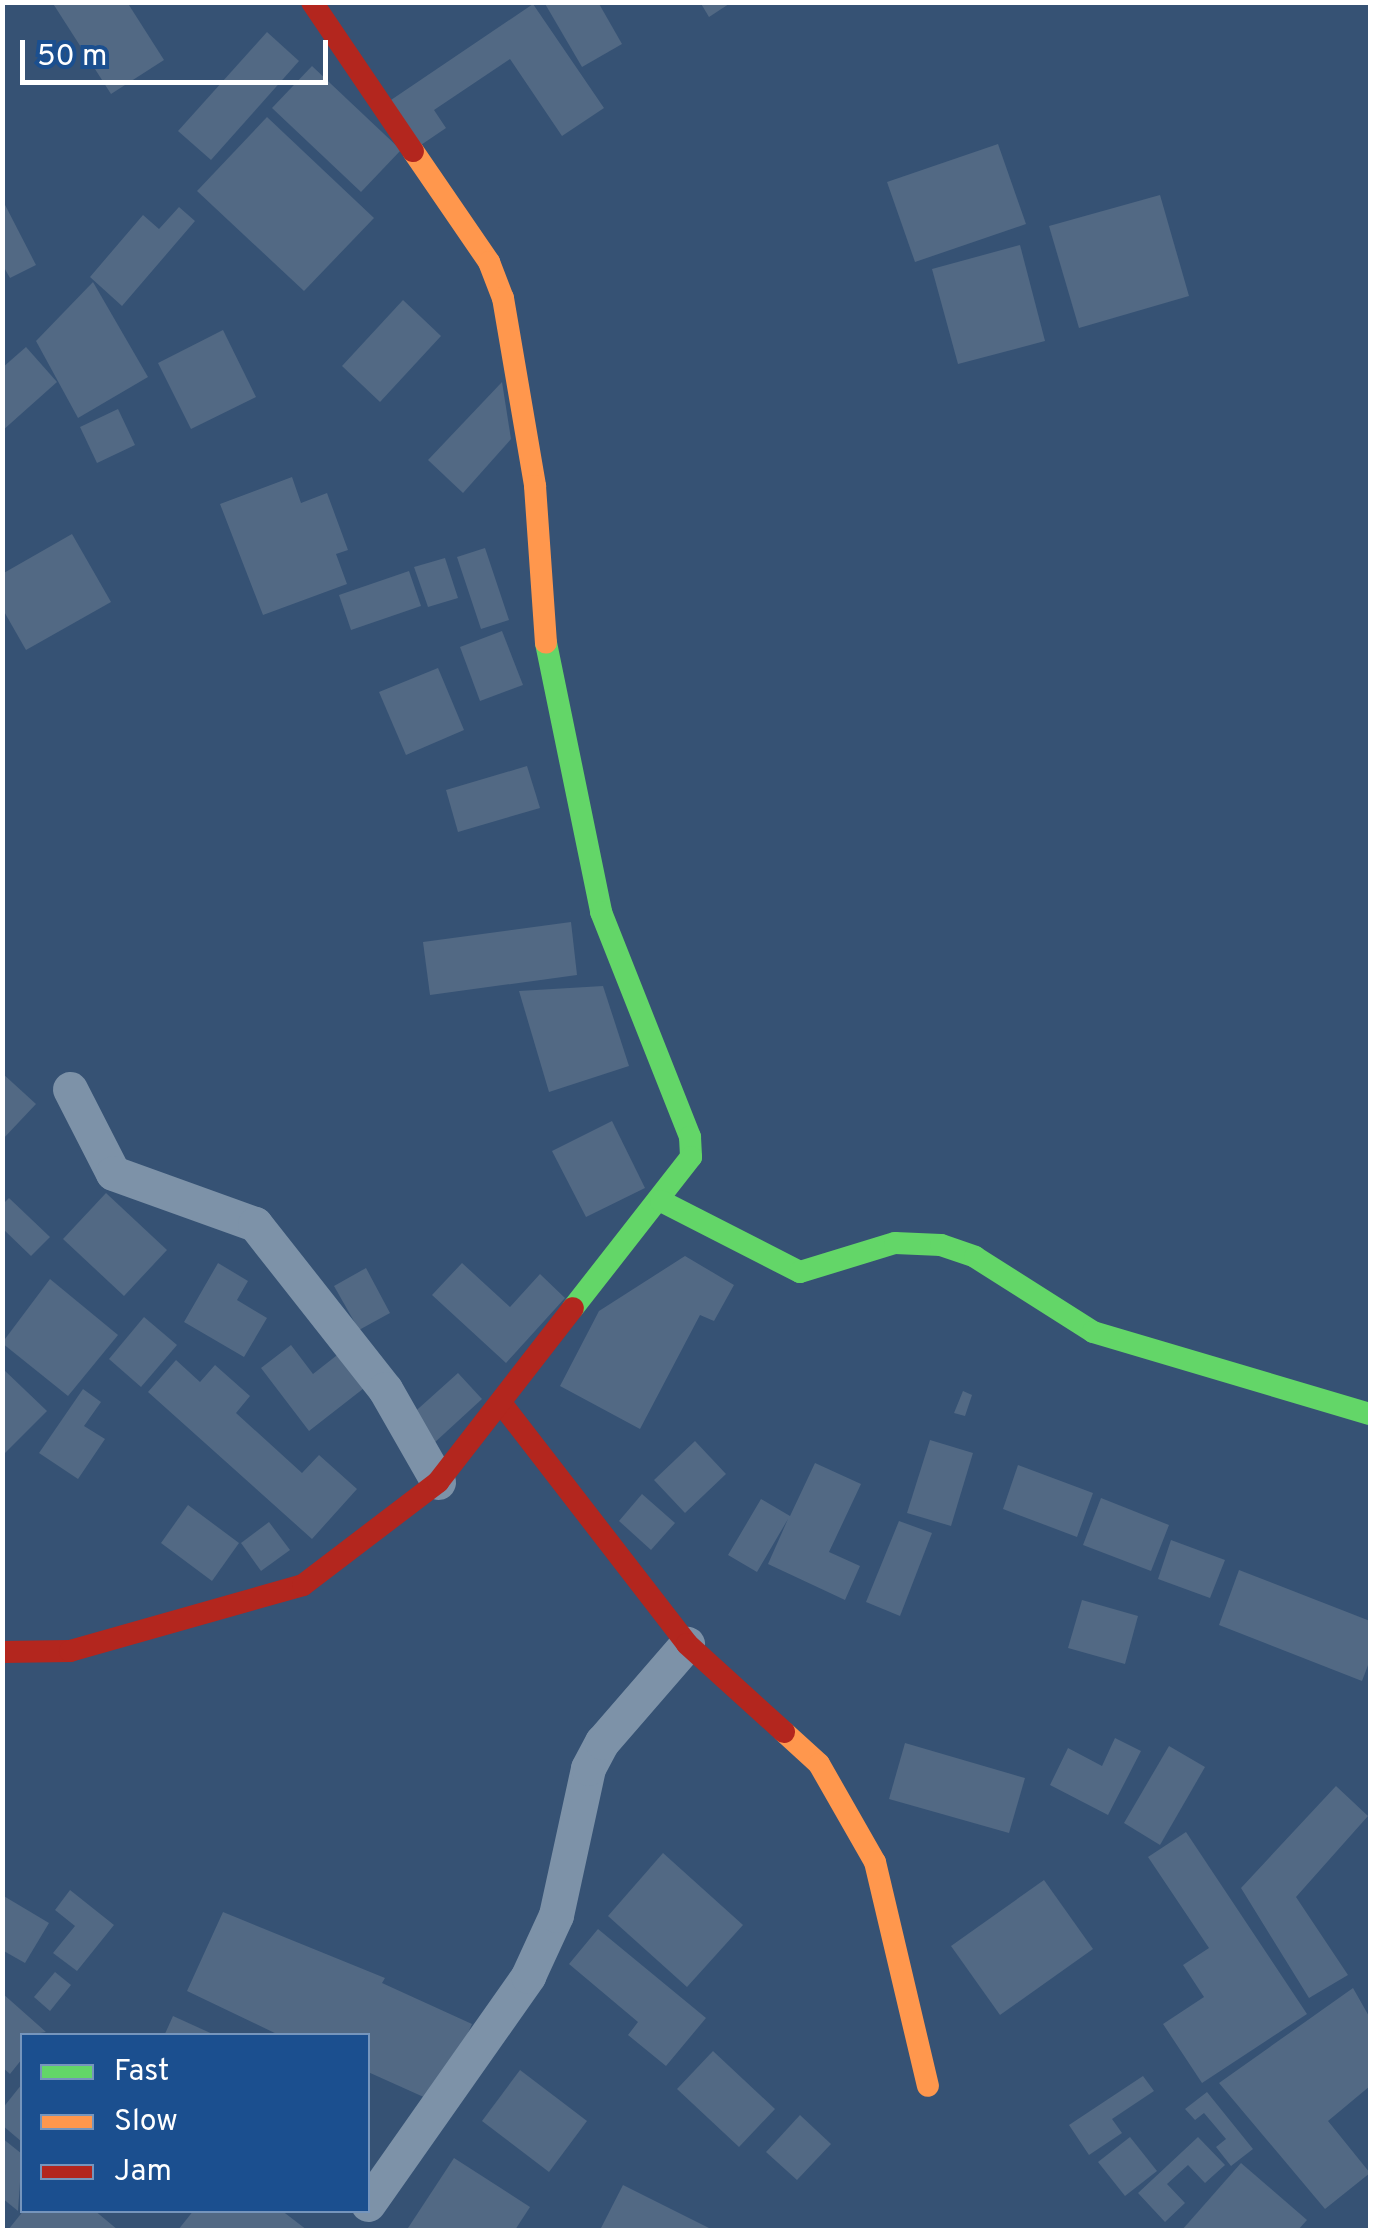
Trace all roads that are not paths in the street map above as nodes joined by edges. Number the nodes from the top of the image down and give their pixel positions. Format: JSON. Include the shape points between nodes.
{"nodes":[{"id":1,"x":312,"y":2,"type":"edge"},
{"id":2,"x":70,"y":1089,"type":"dead end"},
{"id":3,"x":661,"y":1201,"type":"junction"},
{"id":4,"x":501,"y":1403,"type":"junction"},
{"id":5,"x":1370,"y":1414,"type":"edge"},
{"id":6,"x":438,"y":1482,"type":"junction"},
{"id":7,"x":686,"y":1644,"type":"junction"},
{"id":8,"x":2,"y":1652,"type":"edge"},
{"id":9,"x":928,"y":2086,"type":"dead end"},
{"id":10,"x":370,"y":2201,"type":"edge"}],
"edges":[{"from":1,"to":3,"type":"street","via":[[489,262],[504,298],[535,486],[547,658],[602,912],[690,1137],[692,1157]]},
{"from":2,"to":6,"type":"street","via":[[113,1173],[255,1224],[384,1389]]},
{"from":3,"to":4,"type":"street"},
{"from":3,"to":5,"type":"street","via":[[800,1272],[895,1242],[941,1246],[974,1257],[1092,1332]]},
{"from":4,"to":6,"type":"street"},
{"from":4,"to":7,"type":"street"},
{"from":6,"to":8,"type":"street","via":[[304,1585],[70,1651]]},
{"from":7,"to":9,"type":"street","via":[[819,1764],[875,1862]]},
{"from":7,"to":10,"type":"street","via":[[602,1742],[588,1768],[556,1915],[528,1976]]}]}
